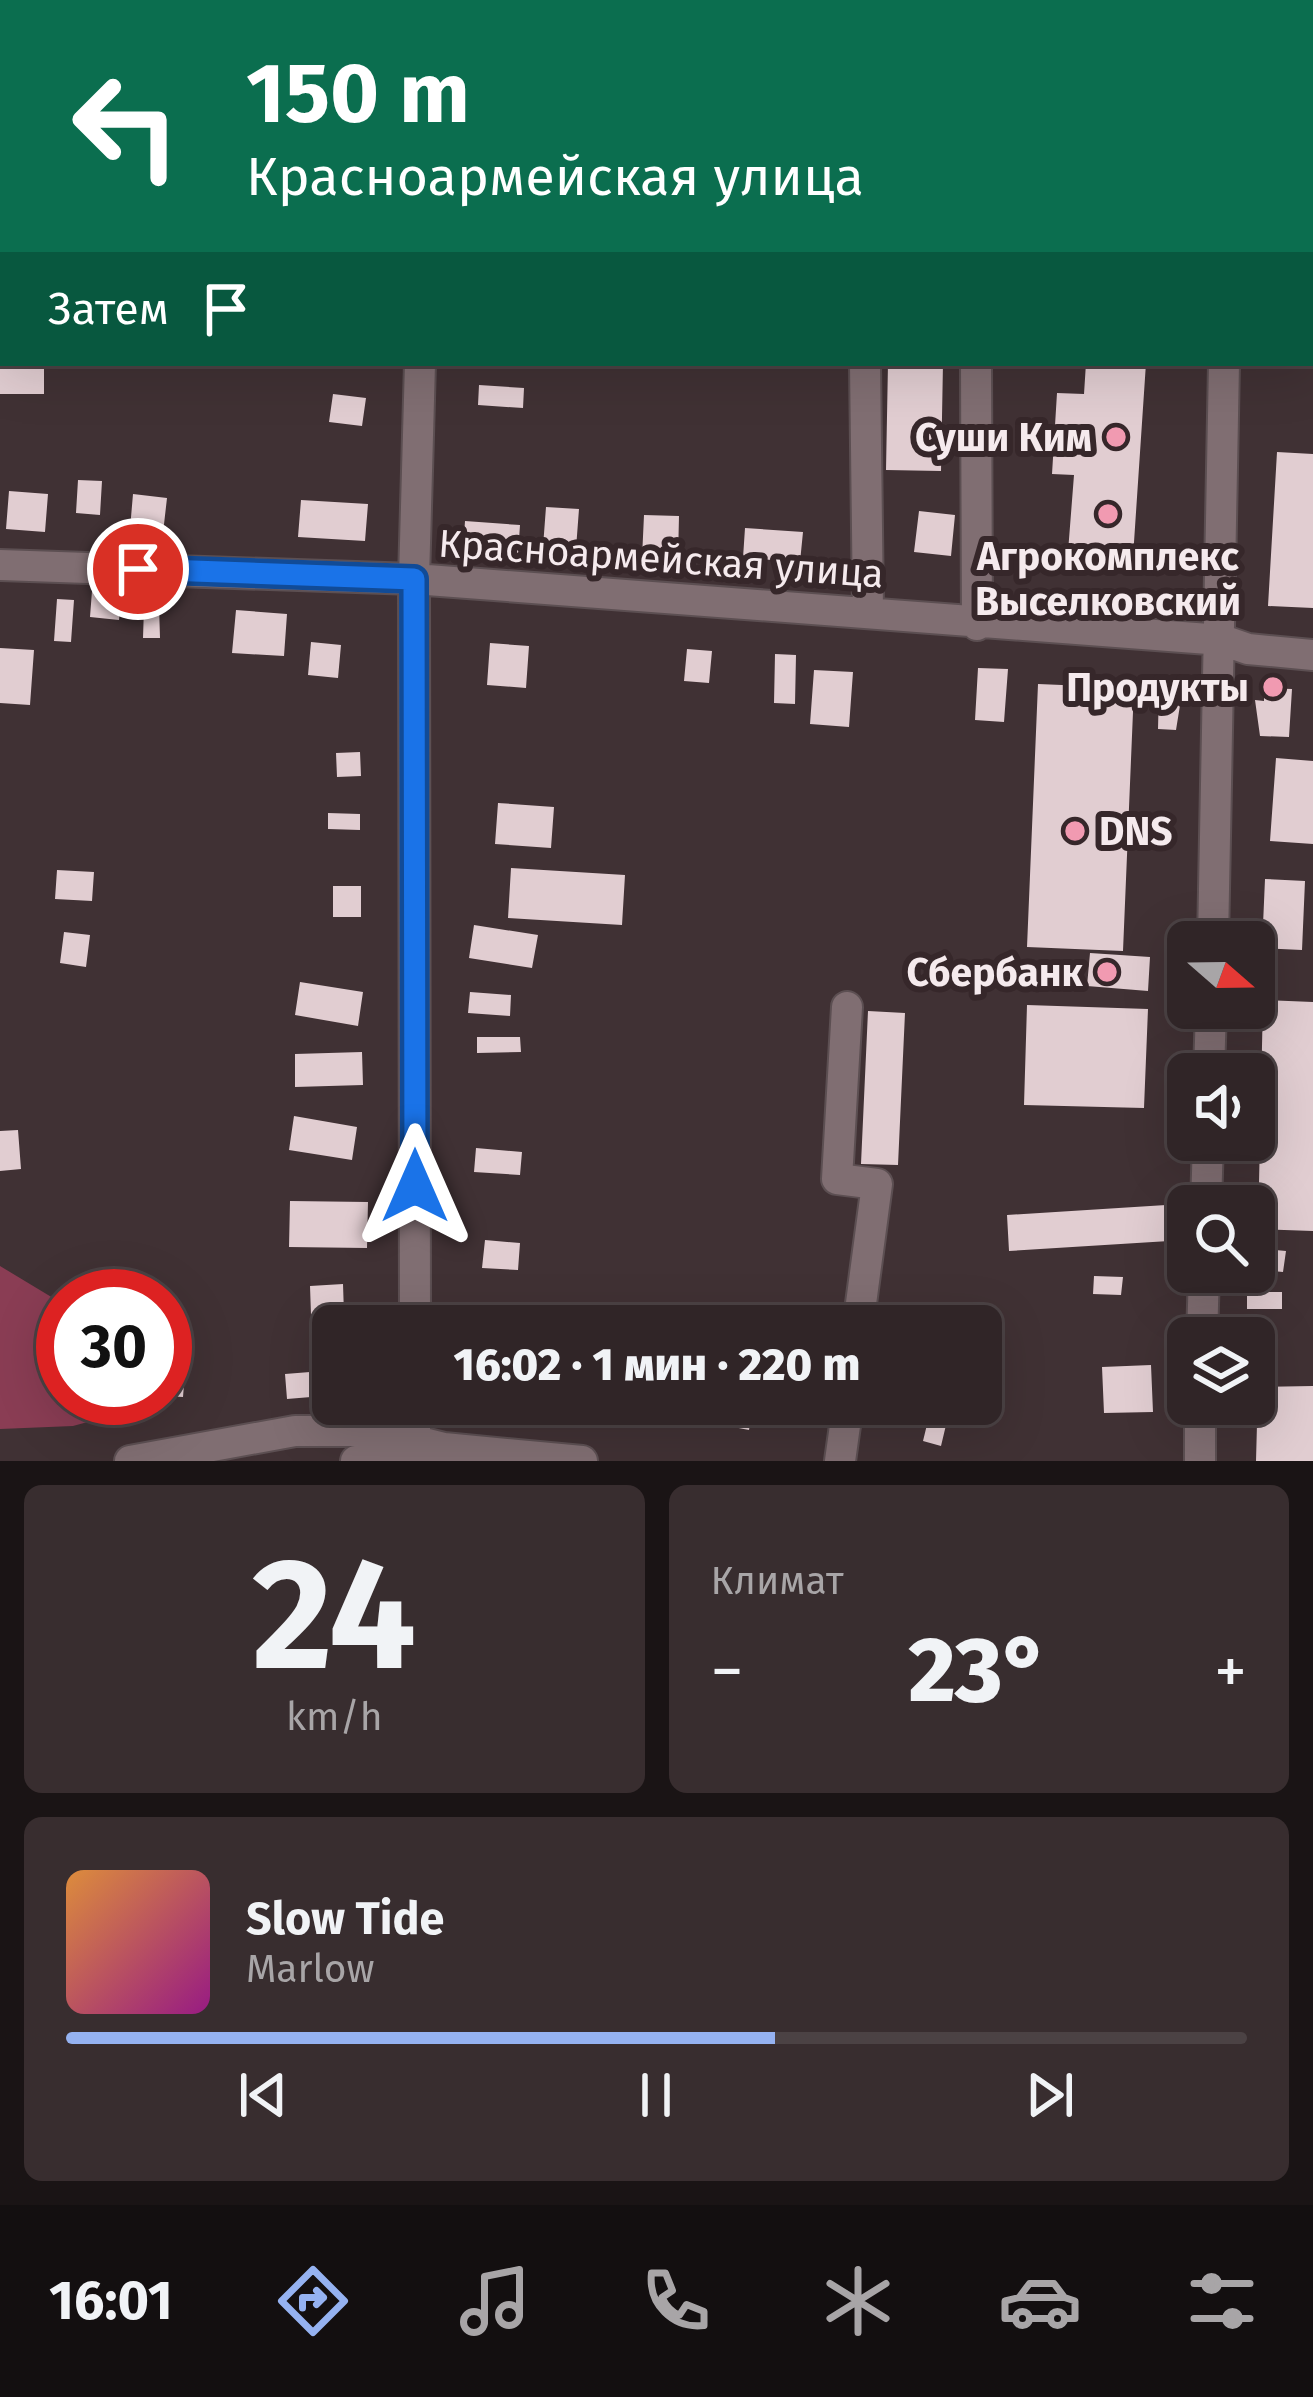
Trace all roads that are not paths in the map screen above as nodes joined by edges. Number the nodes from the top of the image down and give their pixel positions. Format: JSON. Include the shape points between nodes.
{"nodes":[{"id":1,"x":420,"y":366,"type":"edge"},
{"id":2,"x":865,"y":366,"type":"edge"},
{"id":3,"x":976,"y":366,"type":"edge"},
{"id":4,"x":1223,"y":366,"type":"edge"},
{"id":5,"x":0,"y":565,"type":"edge"},
{"id":6,"x":414,"y":579,"type":"junction"},
{"id":7,"x":868,"y":610,"type":"junction"},
{"id":8,"x":977,"y":625,"type":"junction"},
{"id":9,"x":1222,"y":640,"type":"junction"},
{"id":10,"x":1313,"y":656,"type":"edge"},
{"id":11,"x":1214,"y":921,"type":"edge"},
{"id":12,"x":847,"y":1007,"type":"dead end"},
{"id":13,"x":415,"y":1305,"type":"edge"},
{"id":14,"x":861,"y":1305,"type":"edge"},
{"id":15,"x":845,"y":1425,"type":"edge"},
{"id":16,"x":1200,"y":1425,"type":"edge"},
{"id":17,"x":420,"y":1451,"type":"edge"},
{"id":18,"x":173,"y":1457,"type":"junction"},
{"id":19,"x":130,"y":1461,"type":"edge"},
{"id":20,"x":223,"y":1461,"type":"edge"},
{"id":21,"x":356,"y":1461,"type":"edge"},
{"id":22,"x":582,"y":1461,"type":"edge"},
{"id":23,"x":840,"y":1461,"type":"edge"},
{"id":24,"x":1200,"y":1461,"type":"edge"}],
"edges":[{"from":1,"to":6,"type":"street"},
{"from":2,"to":7,"type":"street"},
{"from":3,"to":8,"type":"street"},
{"from":4,"to":9,"type":"street"},
{"from":5,"to":6,"type":"street","name":"Красноармейская улица"},
{"from":6,"to":7,"type":"street","name":"Красноармейская улица"},
{"from":6,"to":13,"type":"street"},
{"from":7,"to":8,"type":"street","name":"Красноармейская улица"},
{"from":8,"to":9,"type":"street","name":"Красноармейская улица"},
{"from":9,"to":10,"type":"street","name":"Красноармейская улица"},
{"from":9,"to":11,"type":"street"},
{"from":12,"to":14,"type":"street","via":[[837,1179],[878,1184]]},
{"from":15,"to":23,"type":"street"},
{"from":16,"to":24,"type":"street"},
{"from":17,"to":18,"type":"street","via":[[376,1431],[295,1431]]},
{"from":17,"to":21,"type":"street"},
{"from":17,"to":22,"type":"street"},
{"from":18,"to":19,"type":"street"},
{"from":18,"to":20,"type":"street"}]}
